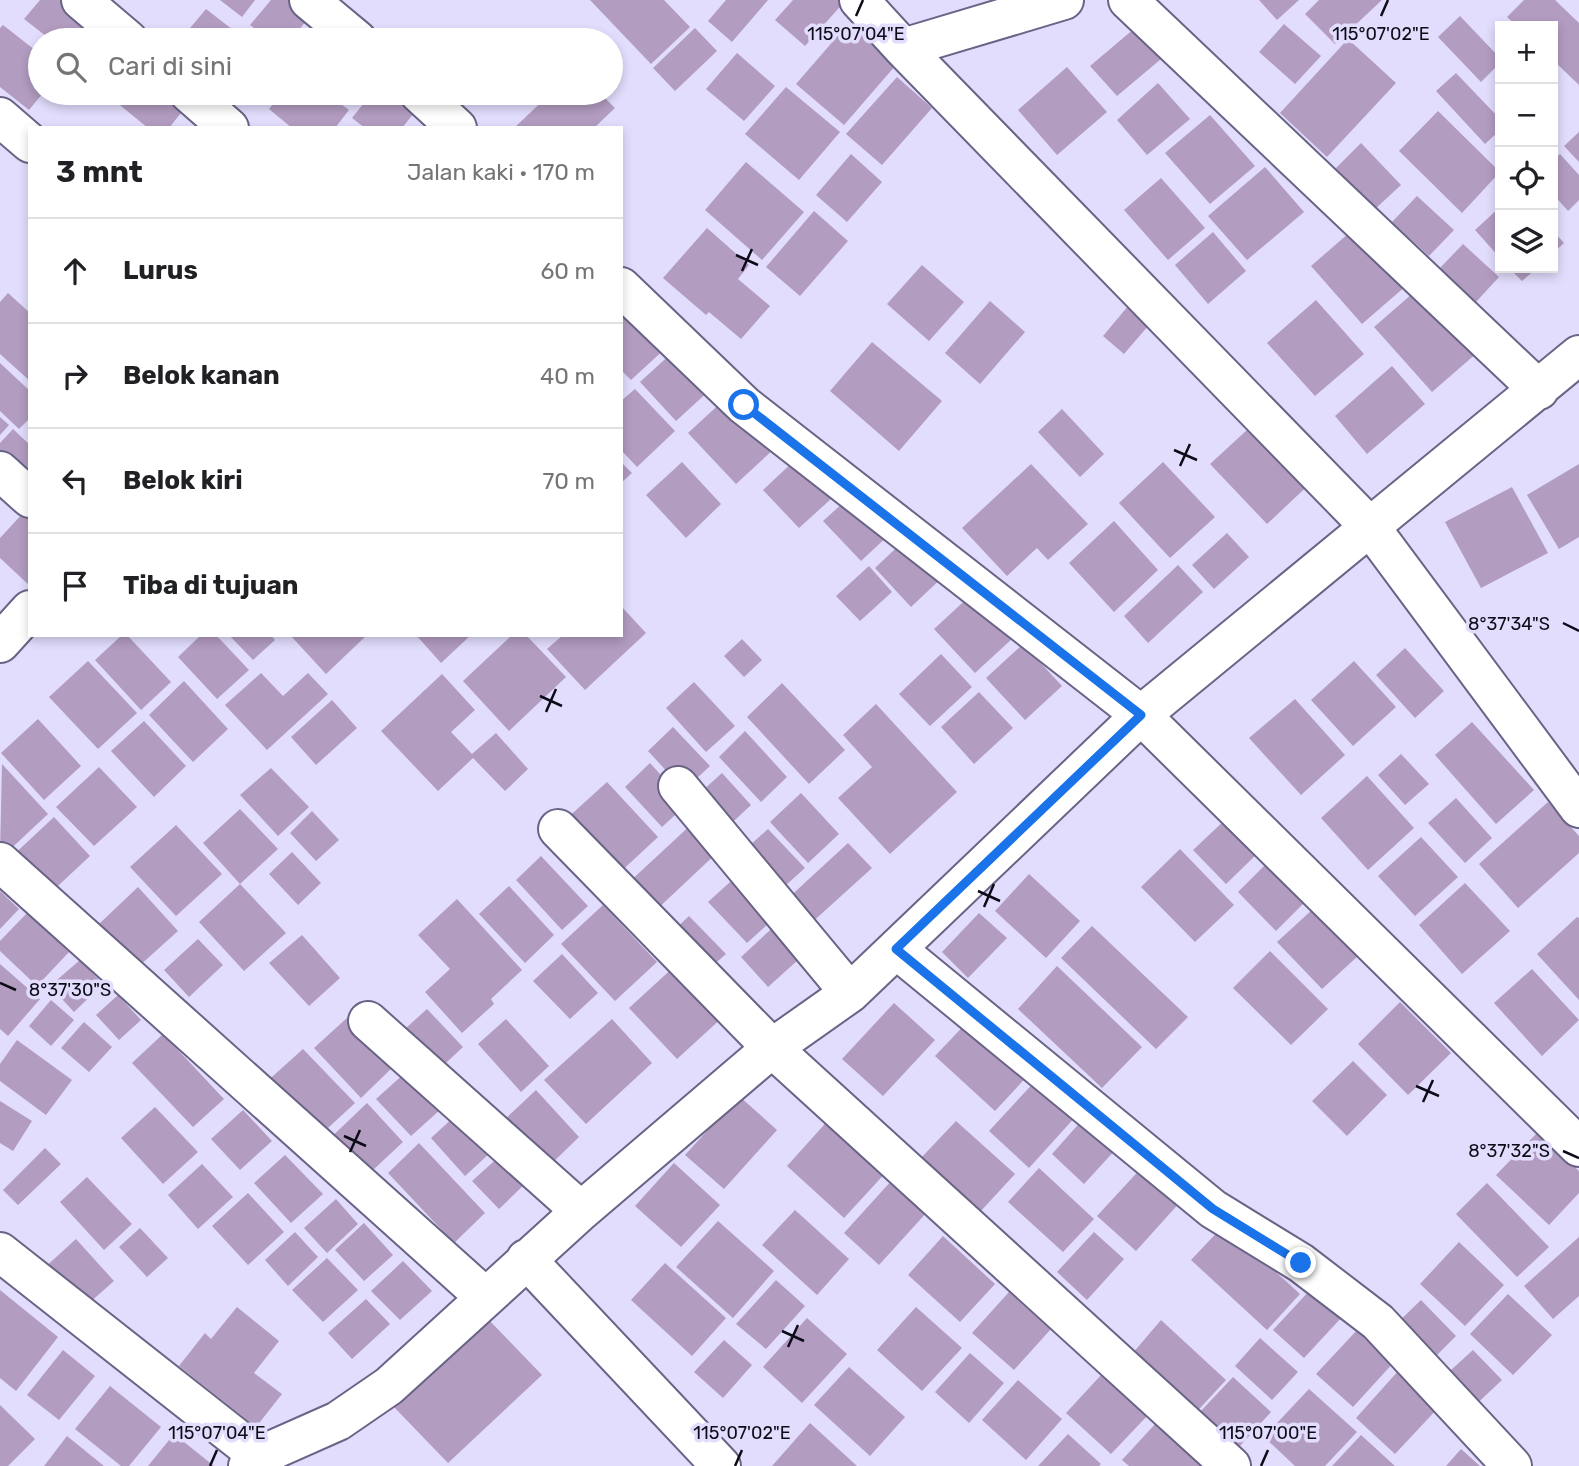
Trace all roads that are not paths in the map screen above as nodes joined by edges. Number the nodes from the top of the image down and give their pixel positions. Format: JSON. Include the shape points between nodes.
{"nodes":[{"id":1,"x":81,"y":0,"type":"edge"},
{"id":2,"x":309,"y":0,"type":"edge"},
{"id":3,"x":859,"y":0,"type":"edge"},
{"id":4,"x":1064,"y":0,"type":"edge"},
{"id":5,"x":1128,"y":0,"type":"edge"},
{"id":6,"x":114,"y":28,"type":"edge"},
{"id":7,"x":342,"y":28,"type":"edge"},
{"id":8,"x":903,"y":48,"type":"junction"},
{"id":9,"x":203,"y":105,"type":"edge"},
{"id":10,"x":0,"y":117,"type":"edge"},
{"id":11,"x":227,"y":126,"type":"edge"},
{"id":12,"x":28,"y":141,"type":"edge"},
{"id":13,"x":623,"y":289,"type":"edge"},
{"id":14,"x":1579,"y":355,"type":"edge"},
{"id":15,"x":1539,"y":390,"type":"junction"},
{"id":16,"x":0,"y":471,"type":"edge"},
{"id":17,"x":28,"y":496,"type":"edge"},
{"id":18,"x":1371,"y":527,"type":"junction"},
{"id":19,"x":28,"y":612,"type":"edge"},
{"id":20,"x":0,"y":643,"type":"edge"},
{"id":21,"x":1141,"y":715,"type":"junction"},
{"id":22,"x":678,"y":786,"type":"dead end"},
{"id":23,"x":1579,"y":808,"type":"edge"},
{"id":24,"x":558,"y":829,"type":"dead end"},
{"id":25,"x":0,"y":862,"type":"edge"},
{"id":26,"x":896,"y":949,"type":"junction"},
{"id":27,"x":850,"y":993,"type":"junction"},
{"id":28,"x":368,"y":1021,"type":"dead end"},
{"id":29,"x":772,"y":1048,"type":"junction"},
{"id":30,"x":1579,"y":1147,"type":"edge"},
{"id":31,"x":581,"y":1211,"type":"junction"},
{"id":32,"x":0,"y":1252,"type":"edge"},
{"id":33,"x":526,"y":1259,"type":"junction"},
{"id":34,"x":485,"y":1297,"type":"junction"},
{"id":35,"x":257,"y":1463,"type":"edge"},
{"id":36,"x":721,"y":1466,"type":"edge"},
{"id":37,"x":1231,"y":1466,"type":"edge"},
{"id":38,"x":1512,"y":1466,"type":"edge"}],
"edges":[{"from":1,"to":6,"type":"street"},
{"from":2,"to":7,"type":"street"},
{"from":3,"to":8,"type":"street"},
{"from":4,"to":8,"type":"street"},
{"from":5,"to":15,"type":"street"},
{"from":8,"to":18,"type":"street"},
{"from":9,"to":11,"type":"street"},
{"from":10,"to":12,"type":"street"},
{"from":13,"to":21,"type":"street","via":[[744,405]]},
{"from":14,"to":15,"type":"street"},
{"from":15,"to":18,"type":"street"},
{"from":16,"to":17,"type":"street"},
{"from":18,"to":21,"type":"street"},
{"from":18,"to":23,"type":"street"},
{"from":19,"to":20,"type":"street"},
{"from":21,"to":26,"type":"street"},
{"from":21,"to":30,"type":"street"},
{"from":22,"to":27,"type":"street"},
{"from":24,"to":29,"type":"street"},
{"from":25,"to":34,"type":"street"},
{"from":26,"to":27,"type":"street"},
{"from":26,"to":38,"type":"street","via":[[1213,1209],[1301,1263],[1378,1322]]},
{"from":27,"to":29,"type":"street"},
{"from":28,"to":31,"type":"street"},
{"from":29,"to":31,"type":"street"},
{"from":29,"to":37,"type":"street"},
{"from":31,"to":33,"type":"street"},
{"from":32,"to":35,"type":"street"},
{"from":33,"to":34,"type":"street"},
{"from":33,"to":36,"type":"street"},
{"from":34,"to":35,"type":"street","via":[[378,1393],[338,1421]]}]}
